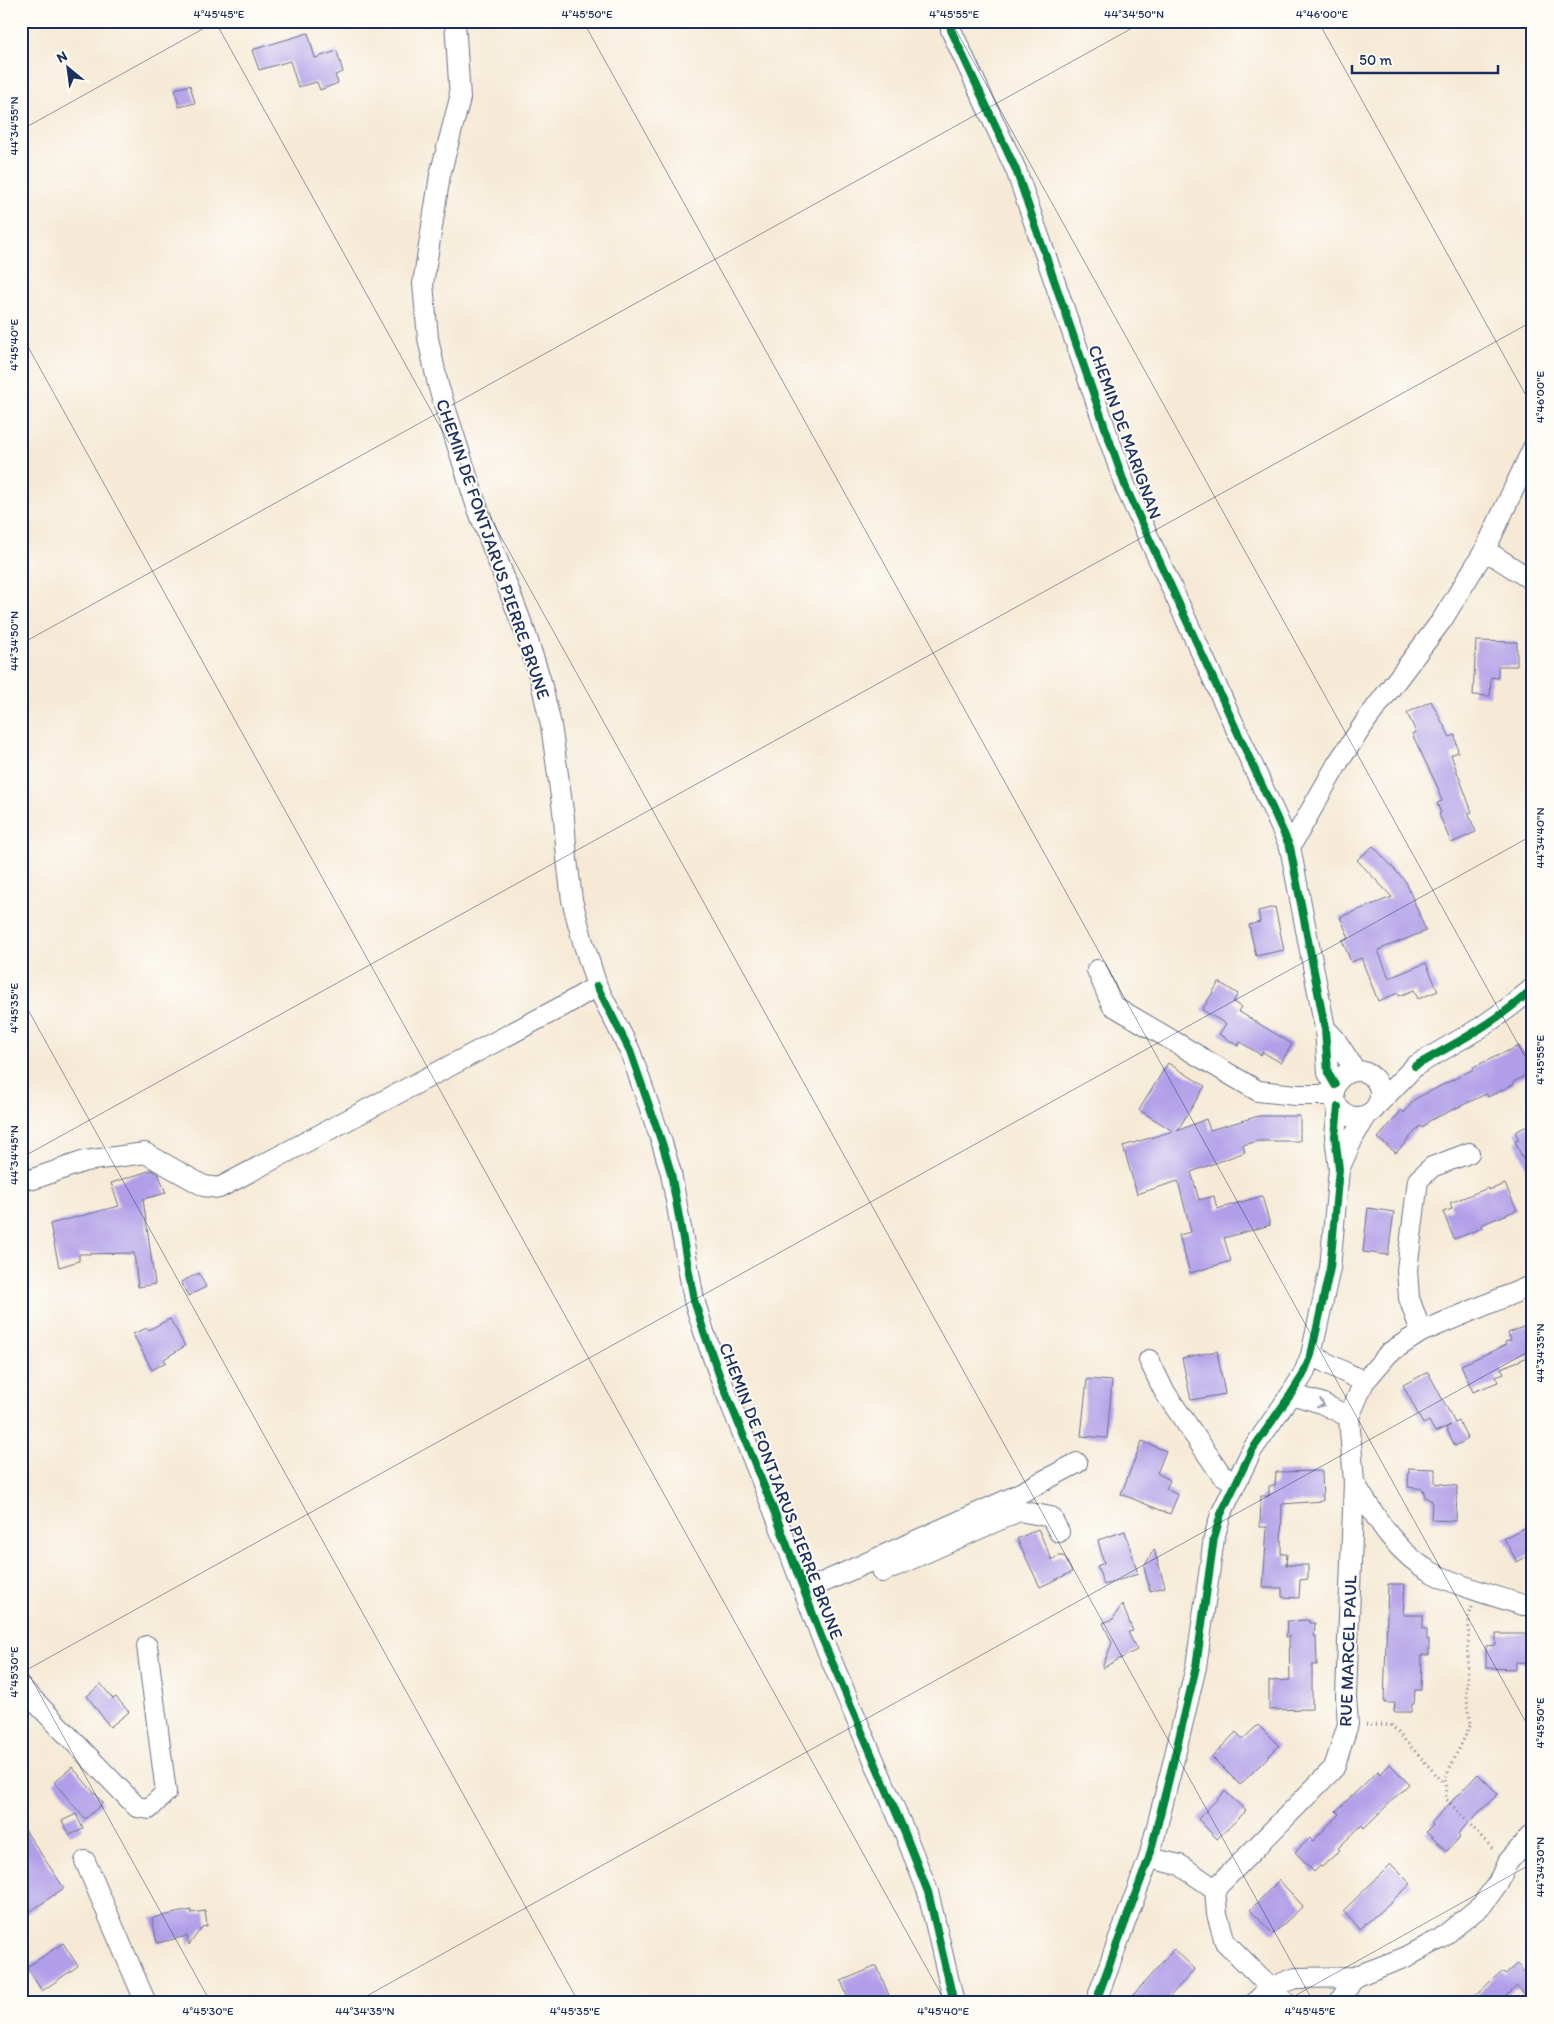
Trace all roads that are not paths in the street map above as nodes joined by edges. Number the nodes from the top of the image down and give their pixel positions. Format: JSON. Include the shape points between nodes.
{"nodes":[{"id":1,"x":455,"y":21,"type":"edge"},
{"id":2,"x":950,"y":21,"type":"edge"},
{"id":3,"x":1533,"y":448,"type":"edge"},
{"id":4,"x":1485,"y":550,"type":"junction"},
{"id":5,"x":1533,"y":580,"type":"edge"},
{"id":6,"x":1290,"y":847,"type":"junction"},
{"id":7,"x":1097,"y":970,"type":"dead end"},
{"id":8,"x":598,"y":986,"type":"junction"},
{"id":9,"x":1533,"y":988,"type":"edge"},
{"id":10,"x":1325,"y":1028,"type":"junction"},
{"id":11,"x":1415,"y":1066,"type":"junction"},
{"id":12,"x":1364,"y":1073,"type":"junction"},
{"id":13,"x":1335,"y":1096,"type":"junction"},
{"id":14,"x":1373,"y":1108,"type":"junction"},
{"id":15,"x":1469,"y":1152,"type":"dead end"},
{"id":16,"x":1340,"y":1168,"type":"junction"},
{"id":17,"x":33,"y":1179,"type":"dead end"},
{"id":18,"x":1533,"y":1285,"type":"edge"},
{"id":19,"x":1420,"y":1332,"type":"junction"},
{"id":20,"x":1311,"y":1355,"type":"junction"},
{"id":21,"x":1149,"y":1360,"type":"dead end"},
{"id":22,"x":1364,"y":1382,"type":"junction"},
{"id":23,"x":1291,"y":1394,"type":"junction"},
{"id":24,"x":1349,"y":1417,"type":"junction"},
{"id":25,"x":1077,"y":1463,"type":"dead end"},
{"id":26,"x":1235,"y":1482,"type":"junction"},
{"id":27,"x":1354,"y":1482,"type":"junction"},
{"id":28,"x":1059,"y":1532,"type":"dead end"},
{"id":29,"x":806,"y":1598,"type":"junction"},
{"id":30,"x":1533,"y":1604,"type":"edge"},
{"id":31,"x":147,"y":1646,"type":"dead end"},
{"id":32,"x":21,"y":1687,"type":"edge"},
{"id":33,"x":1533,"y":1833,"type":"edge"},
{"id":34,"x":1149,"y":1858,"type":"junction"},
{"id":35,"x":85,"y":1861,"type":"dead end"},
{"id":36,"x":1215,"y":1889,"type":"junction"},
{"id":37,"x":1354,"y":1977,"type":"junction"},
{"id":38,"x":1269,"y":1988,"type":"junction"},
{"id":39,"x":146,"y":2003,"type":"edge"},
{"id":40,"x":954,"y":2003,"type":"edge"},
{"id":41,"x":1099,"y":2003,"type":"edge"},
{"id":42,"x":1255,"y":2003,"type":"edge"},
{"id":43,"x":1286,"y":2003,"type":"edge"},
{"id":44,"x":1339,"y":2003,"type":"edge"}],
"edges":[{"from":1,"to":8,"type":"street","name":"CHEMIN DE FONTJARUS PIERRE BRUNE","via":[[460,98],[440,175],[424,284],[428,338],[438,384],[476,504],[540,678],[552,734],[572,900]]},
{"from":2,"to":6,"type":"street","name":"CHEMIN DE MARIGNAN","via":[[951,30],[1016,170],[1126,488]]},
{"from":3,"to":4,"type":"street"},
{"from":4,"to":5,"type":"street"},
{"from":4,"to":6,"type":"street","via":[[1442,620],[1339,762]]},
{"from":6,"to":10,"type":"street","name":"CHEMIN DE MARIGNAN"},
{"from":7,"to":13,"type":"street","via":[[1112,1004],[1258,1091]]},
{"from":8,"to":17,"type":"street","via":[[219,1188],[204,1186],[145,1153],[85,1161]]},
{"from":8,"to":29,"type":"street","name":"CHEMIN DE FONTJARUS PIERRE BRUNE","via":[[630,1051],[664,1150],[694,1300],[704,1332]]},
{"from":9,"to":11,"type":"street","via":[[1480,1028]]},
{"from":10,"to":12,"type":"street"},
{"from":10,"to":13,"type":"street","name":"CHEMIN DE MARIGNAN","via":[[1328,1074]]},
{"from":11,"to":12,"type":"street"},
{"from":11,"to":14,"type":"street"},
{"from":12,"to":13,"type":"street","via":[[1346,1073]]},
{"from":12,"to":14,"type":"street","via":[[1378,1083],[1381,1092]]},
{"from":13,"to":14,"type":"street","via":[[1348,1116],[1358,1118]]},
{"from":13,"to":16,"type":"street","via":[[1335,1136]]},
{"from":14,"to":16,"type":"street","via":[[1354,1136]]},
{"from":15,"to":19,"type":"street","via":[[1432,1167],[1418,1180],[1407,1270],[1409,1298]]},
{"from":16,"to":20,"type":"street","via":[[1330,1268]]},
{"from":18,"to":19,"type":"street"},
{"from":19,"to":22,"type":"street","via":[[1389,1353]]},
{"from":20,"to":22,"type":"street"},
{"from":20,"to":23,"type":"street"},
{"from":21,"to":26,"type":"street","via":[[1164,1391],[1221,1474]]},
{"from":22,"to":24,"type":"street"},
{"from":23,"to":24,"type":"street","one_way":true,"via":[[1321,1403]]},
{"from":23,"to":26,"type":"street","via":[[1252,1450]]},
{"from":24,"to":27,"type":"street","name":"RUE MARCEL PAUL"},
{"from":25,"to":29,"type":"street"},
{"from":26,"to":34,"type":"street","via":[[1214,1538],[1196,1667]]},
{"from":27,"to":30,"type":"street","via":[[1381,1526],[1408,1555],[1433,1573],[1523,1605]]},
{"from":27,"to":36,"type":"street","name":"RUE MARCEL PAUL","via":[[1346,1696],[1348,1724],[1334,1768]]},
{"from":28,"to":29,"type":"street","via":[[1051,1518],[1019,1511]]},
{"from":29,"to":40,"type":"street","name":"CHEMIN DE FONTJARUS PIERRE BRUNE","via":[[928,1892]]},
{"from":31,"to":32,"type":"street","via":[[166,1792],[149,1809],[137,1808]]},
{"from":33,"to":37,"type":"street","via":[[1507,1863],[1482,1905],[1440,1939],[1406,1957]]},
{"from":34,"to":36,"type":"street","via":[[1180,1865]]},
{"from":34,"to":41,"type":"street","via":[[1099,1993]]},
{"from":35,"to":39,"type":"street"},
{"from":36,"to":38,"type":"street","via":[[1217,1914],[1225,1942]]},
{"from":37,"to":38,"type":"street","via":[[1296,1978]]},
{"from":37,"to":44,"type":"street"},
{"from":38,"to":42,"type":"street"},
{"from":38,"to":43,"type":"street"}]}
